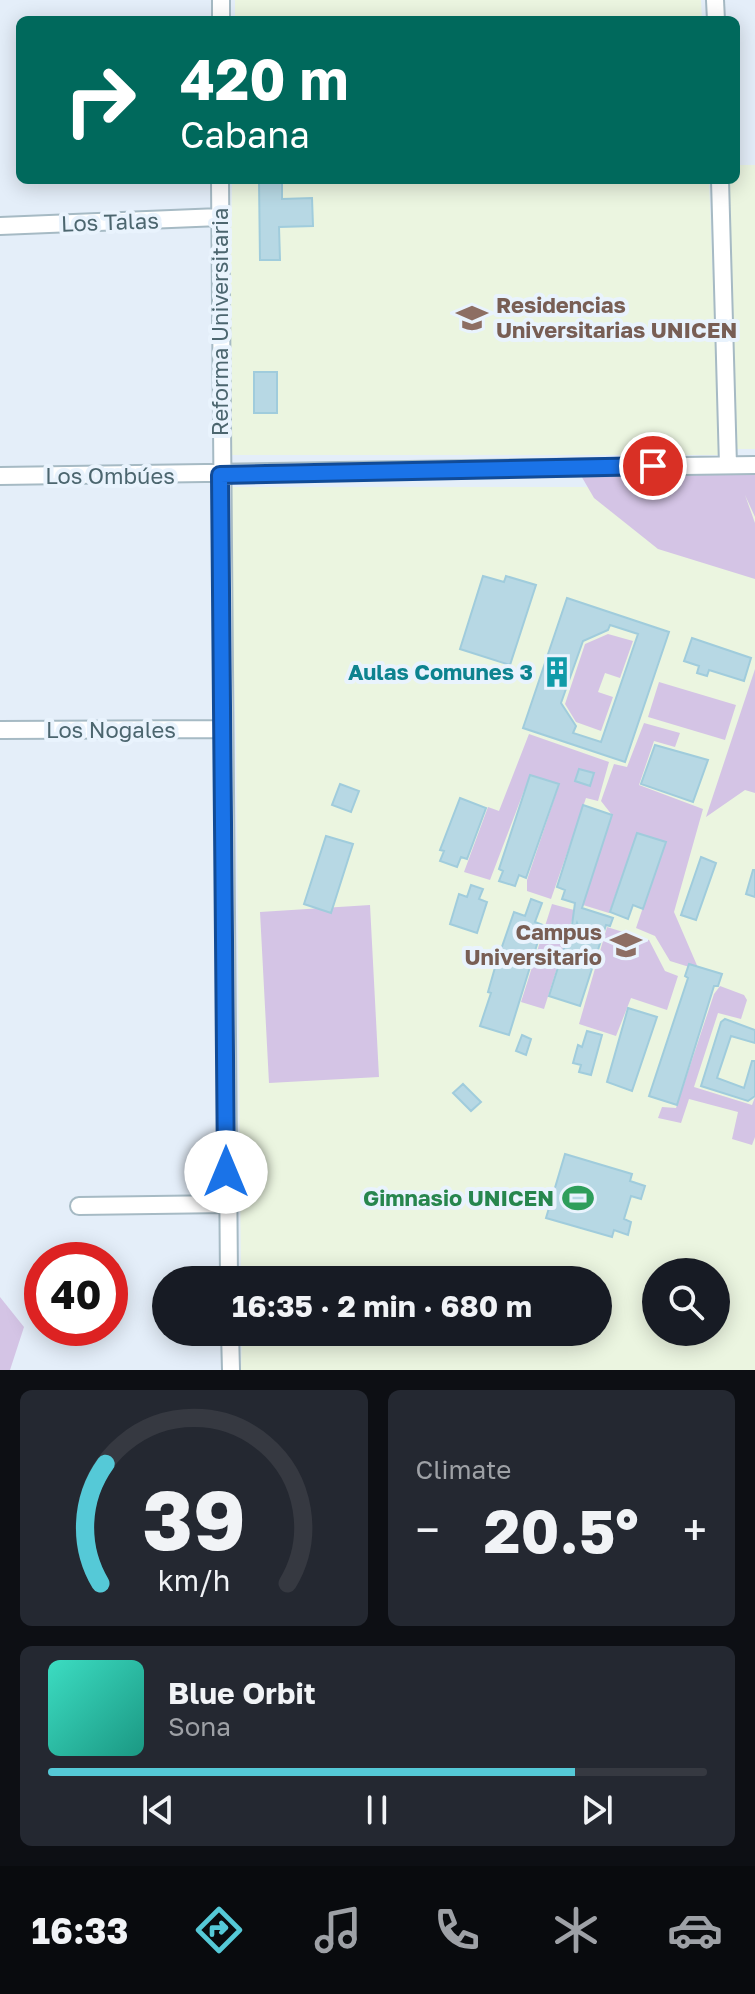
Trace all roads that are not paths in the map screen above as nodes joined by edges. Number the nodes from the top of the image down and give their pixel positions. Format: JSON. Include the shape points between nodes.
{"nodes":[{"id":1,"x":220,"y":184,"type":"edge"},
{"id":2,"x":720,"y":184,"type":"edge"},
{"id":3,"x":220,"y":217,"type":"junction"},
{"id":4,"x":0,"y":226,"type":"edge"},
{"id":5,"x":728,"y":465,"type":"junction"},
{"id":6,"x":755,"y":465,"type":"edge"},
{"id":7,"x":220,"y":475,"type":"junction"},
{"id":8,"x":0,"y":476,"type":"edge"},
{"id":9,"x":223,"y":729,"type":"junction"},
{"id":10,"x":0,"y":730,"type":"edge"},
{"id":11,"x":227,"y":1204,"type":"junction"},
{"id":12,"x":79,"y":1206,"type":"dead end"},
{"id":13,"x":229,"y":1266,"type":"edge"},
{"id":14,"x":230,"y":1346,"type":"edge"},
{"id":15,"x":231,"y":1370,"type":"edge"}],
"edges":[{"from":1,"to":3,"type":"street","name":"Reforma Universitaria"},
{"from":2,"to":5,"type":"street"},
{"from":3,"to":4,"type":"street","name":"Los Talas"},
{"from":3,"to":7,"type":"street","name":"Reforma Universitaria"},
{"from":5,"to":6,"type":"street","name":"Los Ombúes"},
{"from":5,"to":7,"type":"street","name":"Los Ombúes"},
{"from":7,"to":8,"type":"street","name":"Los Ombúes"},
{"from":7,"to":9,"type":"street","name":"Reforma Universitaria"},
{"from":9,"to":10,"type":"street","name":"Los Nogales"},
{"from":9,"to":11,"type":"street","name":"Reforma Universitaria"},
{"from":11,"to":12,"type":"street"},
{"from":11,"to":13,"type":"street","name":"Reforma Universitaria"},
{"from":14,"to":15,"type":"street"}]}
